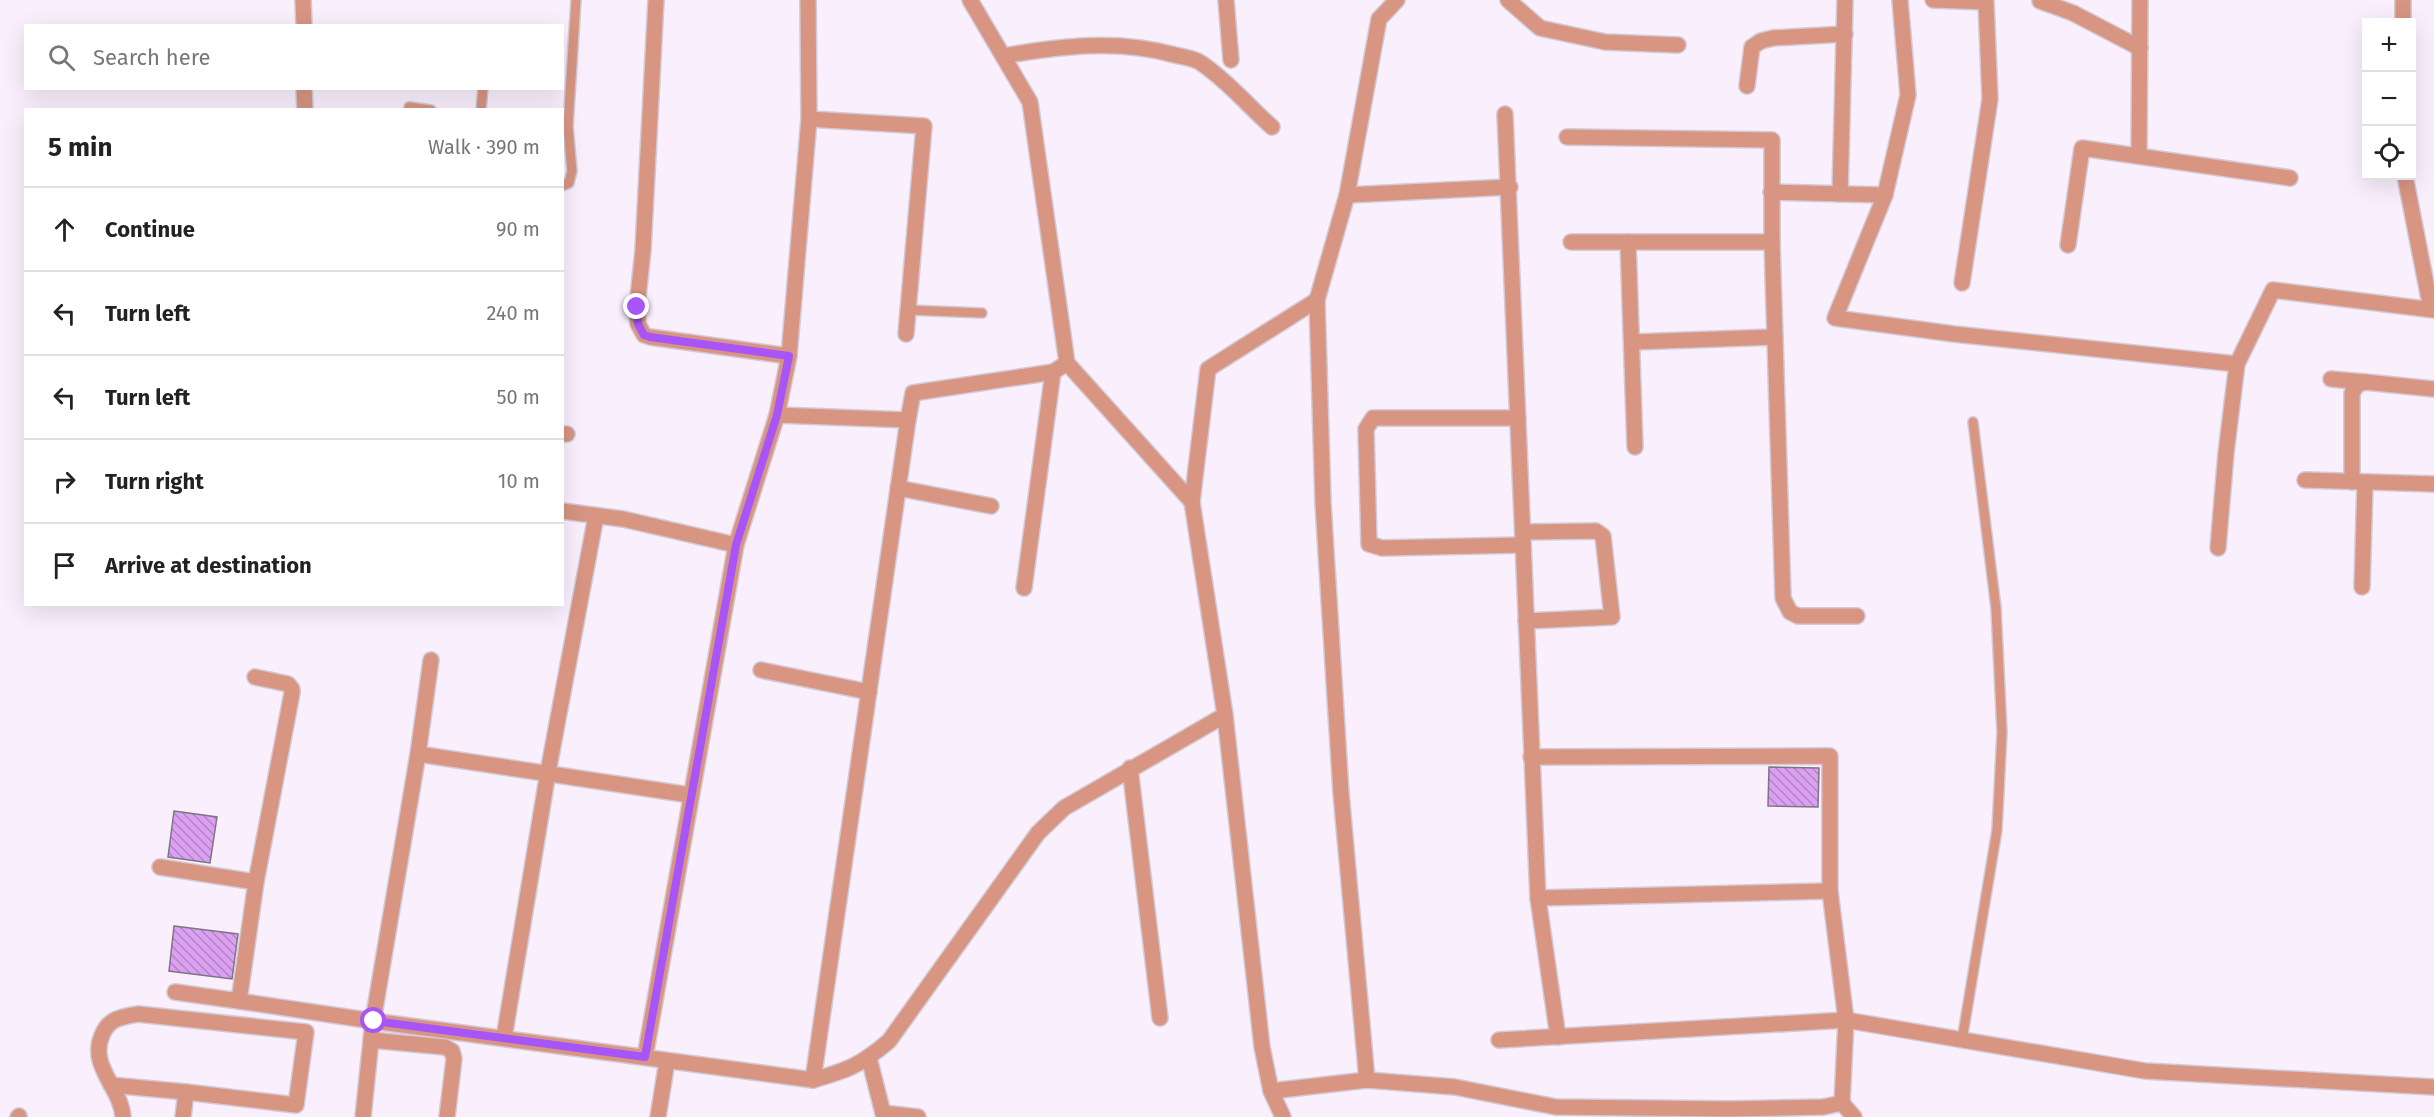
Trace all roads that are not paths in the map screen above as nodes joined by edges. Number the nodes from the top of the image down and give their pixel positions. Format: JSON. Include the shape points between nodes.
{"nodes":[{"id":1,"x":303,"y":0,"type":"edge"},
{"id":2,"x":576,"y":0,"type":"edge"},
{"id":3,"x":656,"y":0,"type":"edge"},
{"id":4,"x":808,"y":0,"type":"edge"},
{"id":5,"x":970,"y":0,"type":"edge"},
{"id":6,"x":1226,"y":0,"type":"edge"},
{"id":7,"x":1397,"y":0,"type":"edge"},
{"id":8,"x":1508,"y":0,"type":"edge"},
{"id":9,"x":1845,"y":0,"type":"edge"},
{"id":10,"x":1900,"y":0,"type":"edge"},
{"id":11,"x":1933,"y":0,"type":"edge"},
{"id":12,"x":2140,"y":0,"type":"edge"},
{"id":13,"x":2403,"y":0,"type":"edge"},
{"id":14,"x":2040,"y":1,"type":"edge"},
{"id":15,"x":2403,"y":18,"type":"edge"},
{"id":16,"x":303,"y":24,"type":"edge"},
{"id":17,"x":1845,"y":34,"type":"junction"},
{"id":18,"x":1678,"y":45,"type":"dead end"},
{"id":19,"x":2140,"y":48,"type":"junction"},
{"id":20,"x":1003,"y":56,"type":"junction"},
{"id":21,"x":1231,"y":60,"type":"dead end"},
{"id":22,"x":1747,"y":86,"type":"dead end"},
{"id":23,"x":304,"y":90,"type":"edge"},
{"id":24,"x":483,"y":90,"type":"edge"},
{"id":25,"x":409,"y":107,"type":"dead end"},
{"id":26,"x":305,"y":108,"type":"edge"},
{"id":27,"x":416,"y":108,"type":"edge"},
{"id":28,"x":481,"y":108,"type":"edge"},
{"id":29,"x":1505,"y":114,"type":"dead end"},
{"id":30,"x":808,"y":119,"type":"junction"},
{"id":31,"x":565,"y":126,"type":"edge"},
{"id":32,"x":1272,"y":127,"type":"dead end"},
{"id":33,"x":1568,"y":137,"type":"dead end"},
{"id":34,"x":2139,"y":156,"type":"junction"},
{"id":35,"x":2290,"y":178,"type":"dead end"},
{"id":36,"x":2406,"y":180,"type":"edge"},
{"id":37,"x":564,"y":185,"type":"edge"},
{"id":38,"x":1510,"y":187,"type":"junction"},
{"id":39,"x":1771,"y":192,"type":"junction"},
{"id":40,"x":1840,"y":194,"type":"junction"},
{"id":41,"x":1347,"y":195,"type":"junction"},
{"id":42,"x":1885,"y":195,"type":"junction"},
{"id":43,"x":1571,"y":242,"type":"dead end"},
{"id":44,"x":1628,"y":242,"type":"junction"},
{"id":45,"x":1772,"y":242,"type":"junction"},
{"id":46,"x":2068,"y":245,"type":"dead end"},
{"id":47,"x":1962,"y":283,"type":"dead end"},
{"id":48,"x":1317,"y":300,"type":"junction"},
{"id":49,"x":908,"y":310,"type":"junction"},
{"id":50,"x":2433,"y":310,"type":"edge"},
{"id":51,"x":982,"y":314,"type":"dead end"},
{"id":52,"x":906,"y":334,"type":"dead end"},
{"id":53,"x":1775,"y":337,"type":"junction"},
{"id":54,"x":1632,"y":342,"type":"junction"},
{"id":55,"x":789,"y":356,"type":"junction"},
{"id":56,"x":1066,"y":363,"type":"junction"},
{"id":57,"x":2237,"y":364,"type":"junction"},
{"id":58,"x":1053,"y":372,"type":"junction"},
{"id":59,"x":2331,"y":379,"type":"dead end"},
{"id":60,"x":2365,"y":382,"type":"junction"},
{"id":61,"x":2434,"y":389,"type":"edge"},
{"id":62,"x":777,"y":415,"type":"junction"},
{"id":63,"x":1518,"y":418,"type":"junction"},
{"id":64,"x":908,"y":420,"type":"junction"},
{"id":65,"x":1973,"y":422,"type":"dead end"},
{"id":66,"x":1635,"y":447,"type":"dead end"},
{"id":67,"x":2305,"y":480,"type":"dead end"},
{"id":68,"x":2359,"y":483,"type":"junction"},
{"id":69,"x":2434,"y":484,"type":"edge"},
{"id":70,"x":898,"y":488,"type":"junction"},
{"id":71,"x":1192,"y":502,"type":"junction"},
{"id":72,"x":991,"y":506,"type":"dead end"},
{"id":73,"x":564,"y":511,"type":"edge"},
{"id":74,"x":596,"y":516,"type":"junction"},
{"id":75,"x":1523,"y":539,"type":"junction"},
{"id":76,"x":736,"y":545,"type":"junction"},
{"id":77,"x":2218,"y":548,"type":"dead end"},
{"id":78,"x":2362,"y":587,"type":"dead end"},
{"id":79,"x":1024,"y":588,"type":"dead end"},
{"id":80,"x":1857,"y":616,"type":"dead end"},
{"id":81,"x":1526,"y":621,"type":"junction"},
{"id":82,"x":431,"y":660,"type":"dead end"},
{"id":83,"x":761,"y":670,"type":"dead end"},
{"id":84,"x":255,"y":677,"type":"dead end"},
{"id":85,"x":869,"y":692,"type":"junction"},
{"id":86,"x":1225,"y":715,"type":"junction"},
{"id":87,"x":418,"y":754,"type":"junction"},
{"id":88,"x":1531,"y":757,"type":"junction"},
{"id":89,"x":1130,"y":768,"type":"junction"},
{"id":90,"x":548,"y":772,"type":"junction"},
{"id":91,"x":690,"y":795,"type":"junction"},
{"id":92,"x":160,"y":867,"type":"dead end"},
{"id":93,"x":256,"y":882,"type":"junction"},
{"id":94,"x":1830,"y":891,"type":"junction"},
{"id":95,"x":1538,"y":898,"type":"junction"},
{"id":96,"x":175,"y":992,"type":"dead end"},
{"id":97,"x":238,"y":1001,"type":"junction"},
{"id":98,"x":1160,"y":1018,"type":"dead end"},
{"id":99,"x":1846,"y":1020,"type":"junction"},
{"id":100,"x":374,"y":1021,"type":"junction"},
{"id":101,"x":1558,"y":1037,"type":"junction"},
{"id":102,"x":504,"y":1038,"type":"junction"},
{"id":103,"x":371,"y":1040,"type":"junction"},
{"id":104,"x":1499,"y":1040,"type":"dead end"},
{"id":105,"x":1962,"y":1041,"type":"junction"},
{"id":106,"x":645,"y":1057,"type":"junction"},
{"id":107,"x":869,"y":1058,"type":"junction"},
{"id":108,"x":667,"y":1061,"type":"junction"},
{"id":109,"x":813,"y":1080,"type":"junction"},
{"id":110,"x":1367,"y":1080,"type":"junction"},
{"id":111,"x":111,"y":1085,"type":"junction"},
{"id":112,"x":2434,"y":1087,"type":"edge"},
{"id":113,"x":1270,"y":1091,"type":"junction"},
{"id":114,"x":186,"y":1092,"type":"junction"},
{"id":115,"x":1842,"y":1103,"type":"junction"},
{"id":116,"x":883,"y":1115,"type":"edge"},
{"id":117,"x":123,"y":1117,"type":"edge"},
{"id":118,"x":183,"y":1117,"type":"edge"},
{"id":119,"x":363,"y":1117,"type":"edge"},
{"id":120,"x":447,"y":1117,"type":"edge"},
{"id":121,"x":658,"y":1117,"type":"edge"},
{"id":122,"x":918,"y":1117,"type":"edge"},
{"id":123,"x":1283,"y":1117,"type":"edge"},
{"id":124,"x":1854,"y":1117,"type":"edge"}],
"edges":[{"from":1,"to":16,"type":"street"},
{"from":2,"to":31,"type":"lane"},
{"from":3,"to":55,"type":"street","via":[[638,324],[644,335],[650,337]]},
{"from":4,"to":30,"type":"street"},
{"from":5,"to":20,"type":"street"},
{"from":6,"to":21,"type":"street"},
{"from":7,"to":41,"type":"street","via":[[1379,20]]},
{"from":8,"to":18,"type":"street","via":[[1540,28],[1605,42]]},
{"from":9,"to":17,"type":"street"},
{"from":10,"to":42,"type":"street","via":[[1908,96]]},
{"from":11,"to":47,"type":"street","via":[[1986,2],[1990,99]]},
{"from":12,"to":19,"type":"street"},
{"from":13,"to":15,"type":"street"},
{"from":14,"to":19,"type":"street","via":[[2073,13]]},
{"from":17,"to":22,"type":"street","via":[[1761,41],[1752,47]]},
{"from":17,"to":40,"type":"street"},
{"from":19,"to":34,"type":"street"},
{"from":20,"to":32,"type":"street","via":[[1103,44],[1177,55],[1198,61],[1213,72]]},
{"from":20,"to":56,"type":"street","via":[[1030,102]]},
{"from":23,"to":26,"type":"street"},
{"from":24,"to":28,"type":"lane"},
{"from":25,"to":27,"type":"lane"},
{"from":29,"to":38,"type":"street"},
{"from":30,"to":49,"type":"street","via":[[924,126]]},
{"from":30,"to":55,"type":"street"},
{"from":31,"to":37,"type":"lane","via":[[572,171],[569,183]]},
{"from":33,"to":39,"type":"street","via":[[1772,140]]},
{"from":34,"to":35,"type":"street"},
{"from":34,"to":46,"type":"street","via":[[2082,148]]},
{"from":36,"to":50,"type":"street"},
{"from":38,"to":41,"type":"street"},
{"from":38,"to":63,"type":"street"},
{"from":39,"to":40,"type":"street"},
{"from":39,"to":45,"type":"street"},
{"from":40,"to":42,"type":"street"},
{"from":41,"to":48,"type":"street"},
{"from":42,"to":57,"type":"street","via":[[1835,318]]},
{"from":43,"to":44,"type":"street"},
{"from":44,"to":45,"type":"street"},
{"from":44,"to":54,"type":"street"},
{"from":45,"to":53,"type":"street"},
{"from":48,"to":71,"type":"street","via":[[1208,369]]},
{"from":48,"to":110,"type":"street","via":[[1323,503],[1341,793]]},
{"from":49,"to":51,"type":"lane"},
{"from":49,"to":52,"type":"street"},
{"from":50,"to":57,"type":"street","via":[[2273,290]]},
{"from":53,"to":54,"type":"street"},
{"from":53,"to":80,"type":"street","via":[[1783,598],[1790,612],[1798,616]]},
{"from":54,"to":66,"type":"street"},
{"from":55,"to":62,"type":"street"},
{"from":56,"to":58,"type":"street"},
{"from":56,"to":71,"type":"street"},
{"from":57,"to":77,"type":"street"},
{"from":58,"to":64,"type":"street","via":[[913,393]]},
{"from":58,"to":79,"type":"street"},
{"from":59,"to":60,"type":"street"},
{"from":60,"to":61,"type":"street"},
{"from":60,"to":68,"type":"street","via":[[2356,385],[2352,393]]},
{"from":62,"to":64,"type":"street"},
{"from":62,"to":76,"type":"street"},
{"from":63,"to":75,"type":"street"},
{"from":63,"to":75,"type":"street","via":[[1373,418],[1366,429],[1369,544],[1382,548]]},
{"from":64,"to":70,"type":"street"},
{"from":65,"to":105,"type":"lane","via":[[1996,608],[2002,732],[1996,830]]},
{"from":67,"to":68,"type":"street"},
{"from":68,"to":69,"type":"street"},
{"from":68,"to":78,"type":"street"},
{"from":70,"to":72,"type":"street"},
{"from":70,"to":85,"type":"street"},
{"from":71,"to":86,"type":"street"},
{"from":73,"to":74,"type":"street"},
{"from":74,"to":76,"type":"street"},
{"from":74,"to":90,"type":"street"},
{"from":75,"to":81,"type":"street"},
{"from":75,"to":81,"type":"street","via":[[1596,531],[1603,536],[1612,617]]},
{"from":76,"to":91,"type":"street"},
{"from":81,"to":88,"type":"street"},
{"from":82,"to":87,"type":"street"},
{"from":83,"to":85,"type":"street"},
{"from":84,"to":93,"type":"street","via":[[288,684],[292,689]]},
{"from":85,"to":109,"type":"street"},
{"from":86,"to":89,"type":"street"},
{"from":86,"to":113,"type":"street"},
{"from":87,"to":90,"type":"street"},
{"from":87,"to":100,"type":"street"},
{"from":88,"to":94,"type":"street","via":[[1830,756]]},
{"from":88,"to":95,"type":"street"},
{"from":89,"to":98,"type":"street"},
{"from":89,"to":107,"type":"street","via":[[1064,808],[1038,833],[889,1041]]},
{"from":90,"to":91,"type":"street"},
{"from":90,"to":102,"type":"street"},
{"from":91,"to":106,"type":"street"},
{"from":92,"to":93,"type":"street"},
{"from":93,"to":97,"type":"street"},
{"from":94,"to":95,"type":"street"},
{"from":94,"to":99,"type":"street"},
{"from":95,"to":101,"type":"street"},
{"from":96,"to":97,"type":"street"},
{"from":97,"to":100,"type":"street"},
{"from":99,"to":101,"type":"street"},
{"from":99,"to":105,"type":"street"},
{"from":99,"to":115,"type":"street"},
{"from":100,"to":102,"type":"street"},
{"from":100,"to":103,"type":"street"},
{"from":101,"to":104,"type":"street"},
{"from":102,"to":106,"type":"street"},
{"from":103,"to":119,"type":"street"},
{"from":103,"to":120,"type":"street","via":[[445,1047],[452,1051]]},
{"from":105,"to":112,"type":"street","via":[[2145,1071]]},
{"from":106,"to":108,"type":"street"},
{"from":107,"to":109,"type":"street","via":[[849,1070]]},
{"from":107,"to":116,"type":"street"},
{"from":108,"to":109,"type":"street"},
{"from":108,"to":121,"type":"street"},
{"from":110,"to":113,"type":"street"},
{"from":110,"to":115,"type":"street","via":[[1455,1087],[1556,1107],[1741,1109]]},
{"from":111,"to":114,"type":"street"},
{"from":111,"to":114,"type":"street","via":[[99,1060],[99,1040],[108,1023],[120,1017],[138,1014],[306,1032],[296,1105]]},
{"from":111,"to":117,"type":"street","via":[[122,1104]]},
{"from":113,"to":123,"type":"street"},
{"from":114,"to":118,"type":"street"},
{"from":115,"to":124,"type":"street"},
{"from":116,"to":122,"type":"street"}]}
